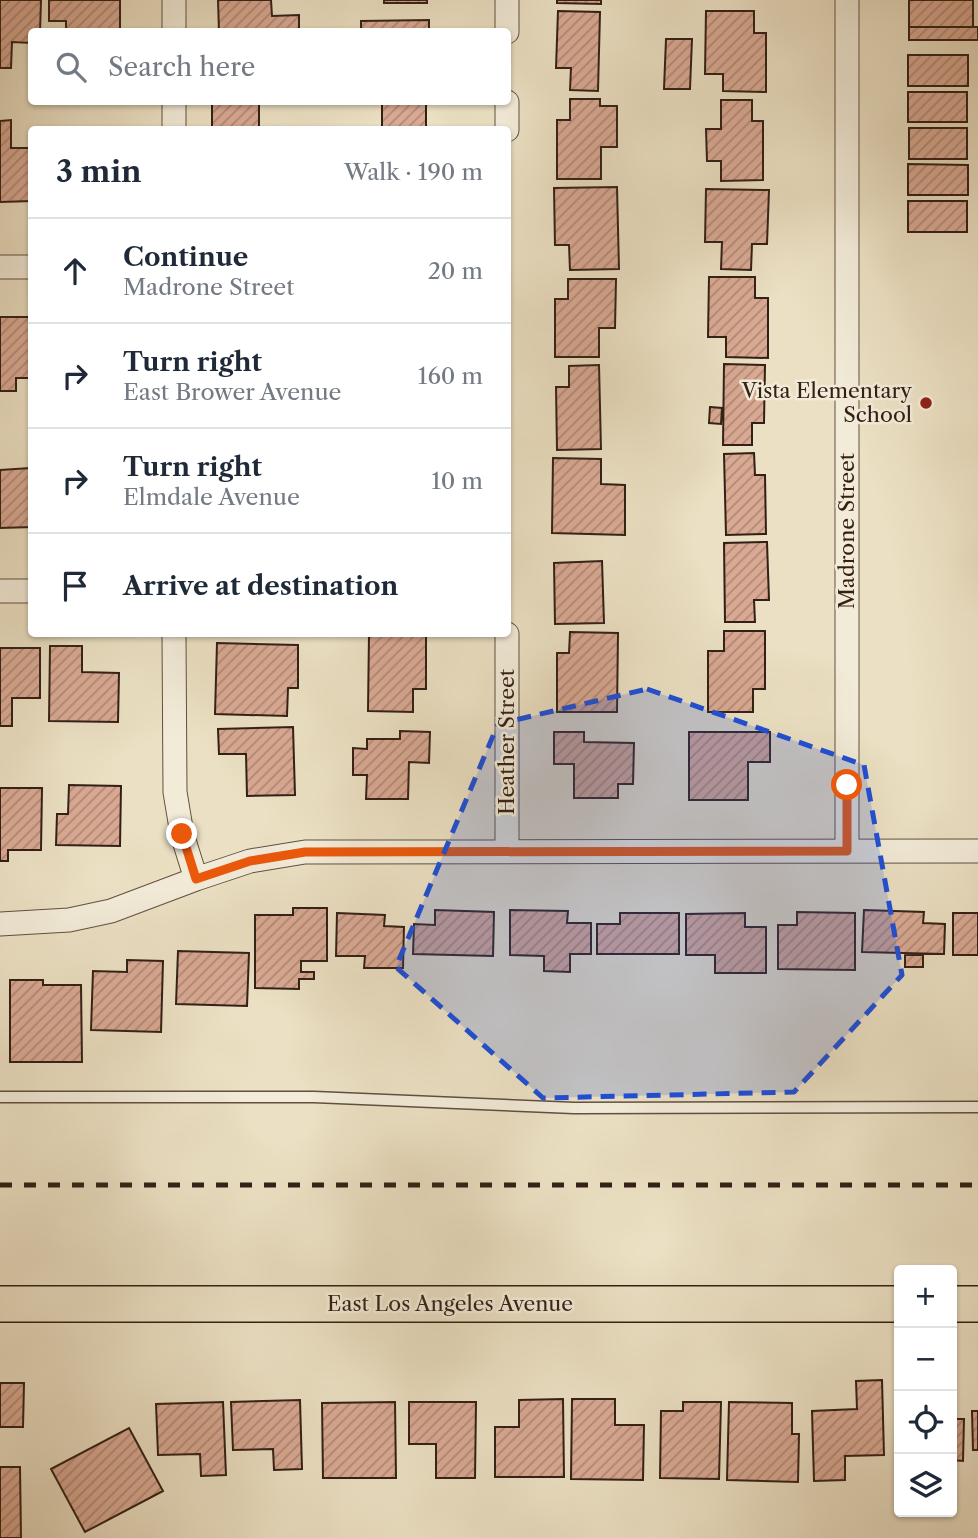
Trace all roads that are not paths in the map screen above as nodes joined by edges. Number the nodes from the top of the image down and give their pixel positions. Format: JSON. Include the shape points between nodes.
{"nodes":[{"id":1,"x":174,"y":0,"type":"edge"},
{"id":2,"x":507,"y":0,"type":"edge"},
{"id":3,"x":847,"y":0,"type":"edge"},
{"id":4,"x":174,"y":28,"type":"edge"},
{"id":5,"x":507,"y":28,"type":"edge"},
{"id":6,"x":174,"y":105,"type":"edge"},
{"id":7,"x":507,"y":105,"type":"edge"},
{"id":8,"x":174,"y":126,"type":"edge"},
{"id":9,"x":507,"y":126,"type":"edge"},
{"id":10,"x":0,"y":267,"type":"edge"},
{"id":11,"x":28,"y":267,"type":"edge"},
{"id":12,"x":0,"y":591,"type":"edge"},
{"id":13,"x":28,"y":591,"type":"edge"},
{"id":14,"x":174,"y":637,"type":"edge"},
{"id":15,"x":507,"y":637,"type":"edge"},
{"id":16,"x":507,"y":851,"type":"junction"},
{"id":17,"x":847,"y":851,"type":"junction"},
{"id":18,"x":978,"y":851,"type":"edge"},
{"id":19,"x":196,"y":879,"type":"junction"},
{"id":20,"x":0,"y":924,"type":"edge"},
{"id":21,"x":0,"y":1097,"type":"edge"},
{"id":22,"x":978,"y":1107,"type":"edge"},
{"id":23,"x":0,"y":1304,"type":"edge"},
{"id":24,"x":894,"y":1304,"type":"edge"},
{"id":25,"x":957,"y":1304,"type":"edge"},
{"id":26,"x":978,"y":1304,"type":"edge"}],
"edges":[{"from":1,"to":4,"type":"street"},
{"from":2,"to":5,"type":"street"},
{"from":3,"to":17,"type":"street","name":"Madrone Street"},
{"from":6,"to":8,"type":"street"},
{"from":7,"to":9,"type":"street"},
{"from":10,"to":11,"type":"street"},
{"from":12,"to":13,"type":"street"},
{"from":14,"to":19,"type":"street","via":[[175,792]]},
{"from":15,"to":16,"type":"street","name":"Heather Street"},
{"from":16,"to":17,"type":"street"},
{"from":16,"to":19,"type":"street","via":[[305,852],[250,861]]},
{"from":17,"to":18,"type":"street"},
{"from":19,"to":20,"type":"street","via":[[111,911],[69,920]]},
{"from":21,"to":22,"type":"lane","via":[[314,1097],[574,1108]]},
{"from":23,"to":24,"type":"main road","name":"East Los Angeles Avenue"},
{"from":25,"to":26,"type":"main road"}]}
